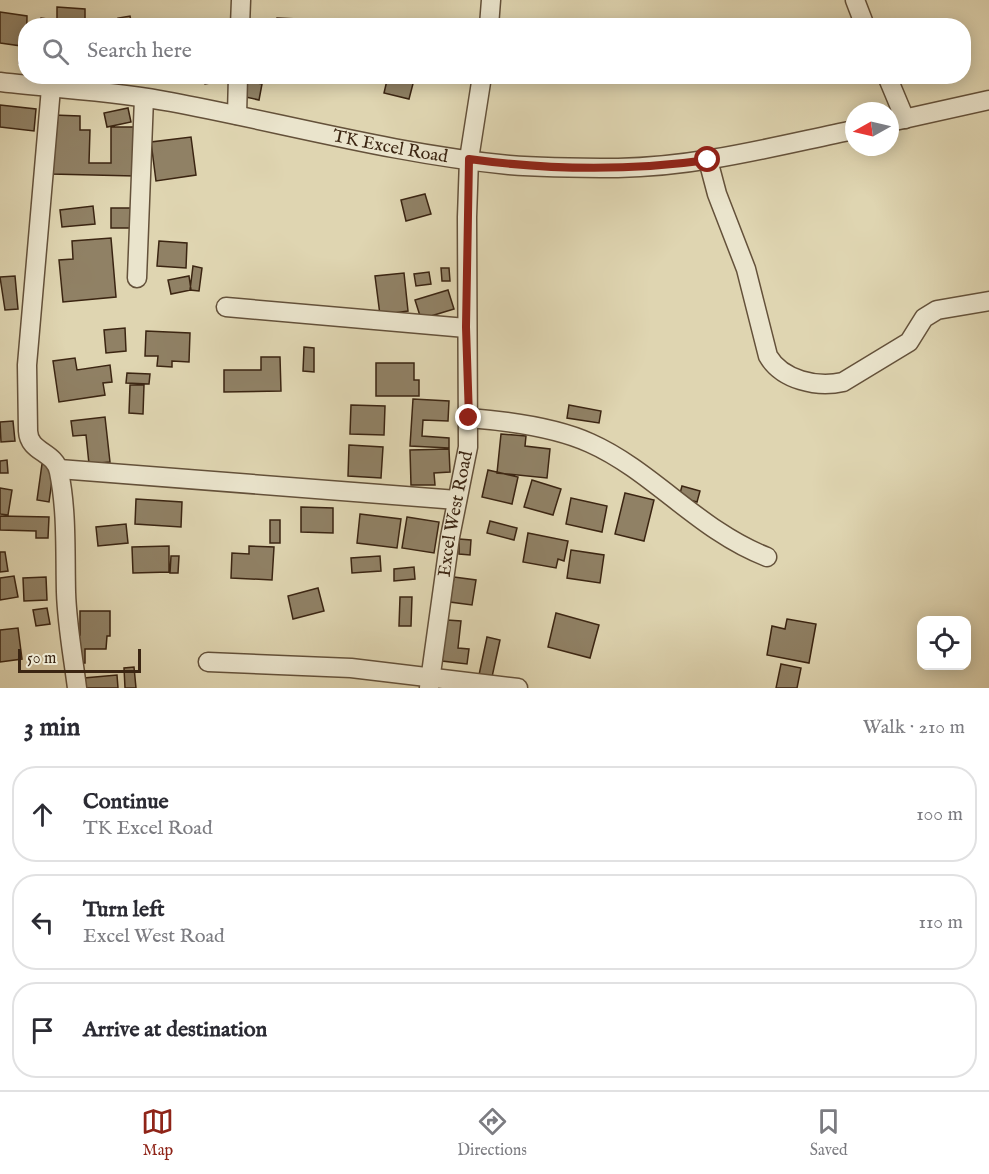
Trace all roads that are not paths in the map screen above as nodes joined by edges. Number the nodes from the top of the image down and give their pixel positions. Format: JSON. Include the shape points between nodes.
{"nodes":[{"id":1,"x":241,"y":0,"type":"edge"},
{"id":2,"x":492,"y":0,"type":"edge"},
{"id":3,"x":855,"y":0,"type":"edge"},
{"id":4,"x":240,"y":18,"type":"edge"},
{"id":5,"x":490,"y":18,"type":"edge"},
{"id":6,"x":862,"y":18,"type":"edge"},
{"id":7,"x":0,"y":82,"type":"edge"},
{"id":8,"x":238,"y":84,"type":"edge"},
{"id":9,"x":481,"y":84,"type":"edge"},
{"id":10,"x":889,"y":84,"type":"edge"},
{"id":11,"x":51,"y":88,"type":"junction"},
{"id":12,"x":144,"y":98,"type":"junction"},
{"id":13,"x":989,"y":100,"type":"edge"},
{"id":14,"x":893,"y":102,"type":"edge"},
{"id":15,"x":237,"y":116,"type":"junction"},
{"id":16,"x":899,"y":121,"type":"edge"},
{"id":17,"x":845,"y":132,"type":"edge"},
{"id":18,"x":469,"y":159,"type":"junction"},
{"id":19,"x":708,"y":160,"type":"junction"},
{"id":20,"x":137,"y":278,"type":"dead end"},
{"id":21,"x":989,"y":301,"type":"edge"},
{"id":22,"x":226,"y":307,"type":"dead end"},
{"id":23,"x":466,"y":327,"type":"junction"},
{"id":24,"x":469,"y":418,"type":"junction"},
{"id":25,"x":59,"y":469,"type":"junction"},
{"id":26,"x":457,"y":500,"type":"junction"},
{"id":27,"x":767,"y":556,"type":"dead end"},
{"id":28,"x":208,"y":662,"type":"dead end"},
{"id":29,"x":430,"y":683,"type":"edge"},
{"id":30,"x":76,"y":688,"type":"edge"},
{"id":31,"x":518,"y":688,"type":"edge"}],
"edges":[{"from":1,"to":4,"type":"street"},
{"from":2,"to":5,"type":"street"},
{"from":3,"to":6,"type":"street"},
{"from":7,"to":11,"type":"street","name":"TK Excel Road"},
{"from":8,"to":15,"type":"street"},
{"from":9,"to":18,"type":"street","name":"Excel West Road"},
{"from":10,"to":14,"type":"street"},
{"from":11,"to":12,"type":"street","name":"TK Excel Road"},
{"from":11,"to":25,"type":"street","via":[[27,365],[28,439],[51,457]]},
{"from":12,"to":15,"type":"street","name":"TK Excel Road"},
{"from":12,"to":20,"type":"street"},
{"from":13,"to":16,"type":"street"},
{"from":15,"to":18,"type":"street","name":"TK Excel Road"},
{"from":17,"to":19,"type":"street","name":"TK Excel Road"},
{"from":18,"to":19,"type":"street","name":"TK Excel Road","via":[[508,165],[610,168]]},
{"from":18,"to":23,"type":"street","name":"Excel West Road"},
{"from":19,"to":21,"type":"street","via":[[719,202],[746,269],[768,356],[786,374],[801,380],[843,382],[909,342],[924,318],[937,310]]},
{"from":22,"to":23,"type":"street"},
{"from":23,"to":24,"type":"street","name":"Excel West Road"},
{"from":24,"to":26,"type":"street","name":"Excel West Road"},
{"from":24,"to":27,"type":"street","via":[[518,424],[588,442],[729,540]]},
{"from":25,"to":26,"type":"street"},
{"from":25,"to":30,"type":"street","via":[[67,555],[68,636]]},
{"from":26,"to":29,"type":"street","name":"Excel West Road"},
{"from":28,"to":29,"type":"street","via":[[340,667]]},
{"from":29,"to":31,"type":"street"}]}
